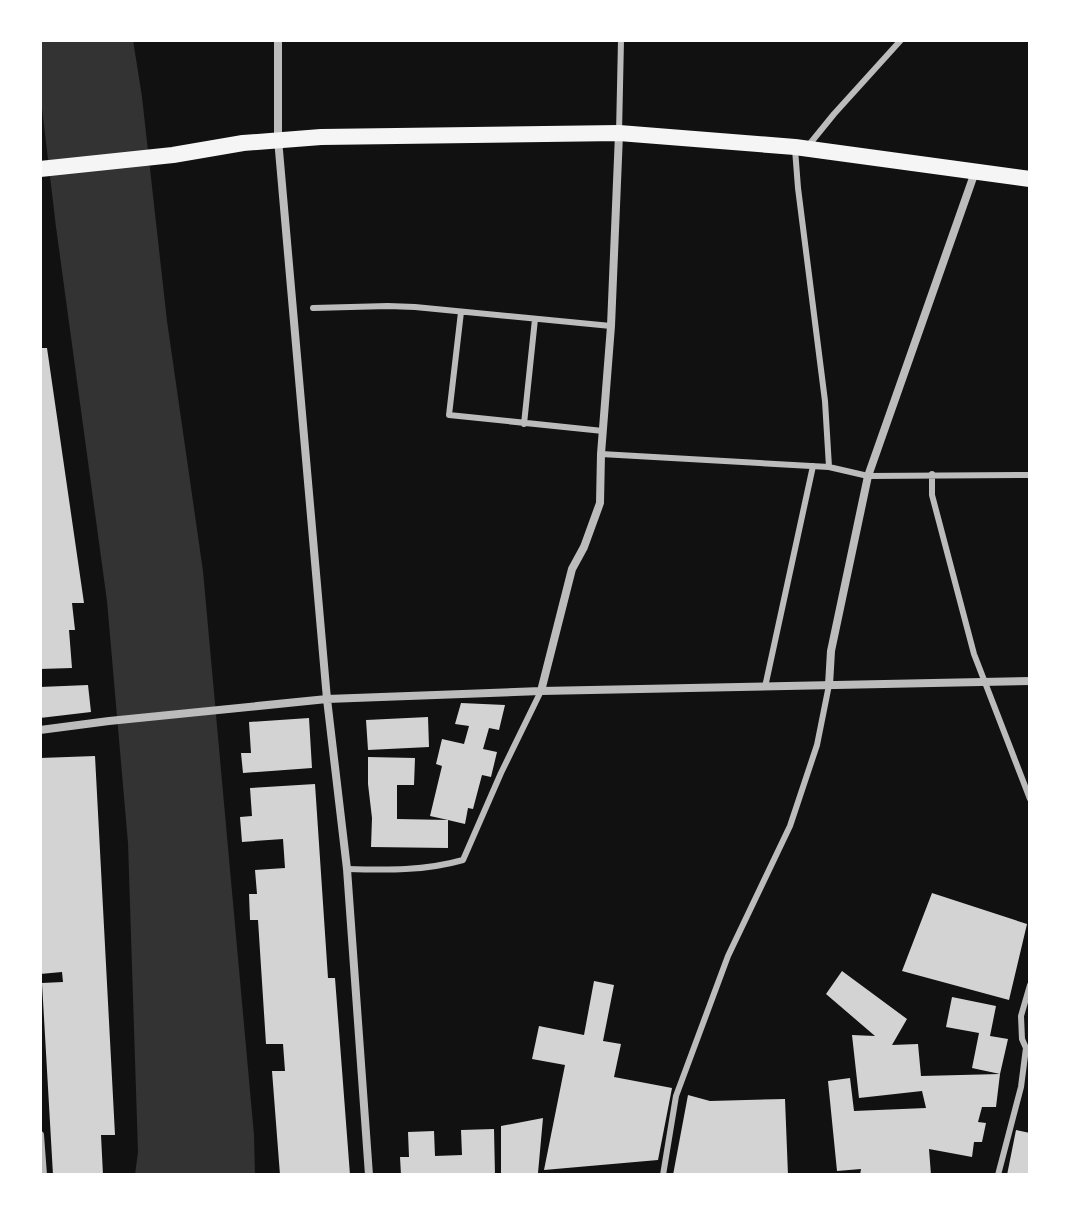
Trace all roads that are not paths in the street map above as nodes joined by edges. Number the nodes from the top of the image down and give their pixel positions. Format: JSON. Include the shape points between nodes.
{"nodes":[{"id":1,"x":278,"y":40,"type":"edge"},
{"id":2,"x":621,"y":40,"type":"edge"},
{"id":3,"x":901,"y":40,"type":"edge"},
{"id":4,"x":619,"y":133,"type":"junction"},
{"id":5,"x":278,"y":139,"type":"junction"},
{"id":6,"x":800,"y":148,"type":"junction"},
{"id":7,"x":40,"y":169,"type":"edge"},
{"id":8,"x":975,"y":171,"type":"junction"},
{"id":9,"x":1030,"y":179,"type":"edge"},
{"id":10,"x":313,"y":308,"type":"dead end"},
{"id":11,"x":461,"y":312,"type":"junction"},
{"id":12,"x":535,"y":319,"type":"junction"},
{"id":13,"x":611,"y":326,"type":"junction"},
{"id":14,"x":524,"y":424,"type":"junction"},
{"id":15,"x":603,"y":431,"type":"junction"},
{"id":16,"x":601,"y":454,"type":"junction"},
{"id":17,"x":813,"y":466,"type":"junction"},
{"id":18,"x":829,"y":467,"type":"junction"},
{"id":19,"x":932,"y":474,"type":"junction"},
{"id":20,"x":1030,"y":475,"type":"edge"},
{"id":21,"x":868,"y":476,"type":"junction"},
{"id":22,"x":1030,"y":681,"type":"edge"},
{"id":23,"x":986,"y":682,"type":"junction"},
{"id":24,"x":829,"y":685,"type":"junction"},
{"id":25,"x":765,"y":687,"type":"junction"},
{"id":26,"x":541,"y":691,"type":"junction"},
{"id":27,"x":327,"y":699,"type":"junction"},
{"id":28,"x":40,"y":730,"type":"edge"},
{"id":29,"x":1030,"y":799,"type":"edge"},
{"id":30,"x":347,"y":869,"type":"junction"},
{"id":31,"x":1030,"y":985,"type":"edge"},
{"id":32,"x":40,"y":1135,"type":"edge"},
{"id":33,"x":43,"y":1175,"type":"edge"},
{"id":34,"x":369,"y":1175,"type":"edge"},
{"id":35,"x":663,"y":1175,"type":"edge"},
{"id":36,"x":998,"y":1175,"type":"edge"}],
"edges":[{"from":1,"to":5,"type":"street"},
{"from":2,"to":4,"type":"lane"},
{"from":3,"to":6,"type":"lane"},
{"from":4,"to":5,"type":"main road"},
{"from":4,"to":6,"type":"main road"},
{"from":4,"to":13,"type":"street"},
{"from":5,"to":7,"type":"main road"},
{"from":5,"to":27,"type":"street"},
{"from":6,"to":8,"type":"main road"},
{"from":6,"to":18,"type":"lane","via":[[798,188]]},
{"from":8,"to":9,"type":"main road"},
{"from":8,"to":21,"type":"street"},
{"from":10,"to":11,"type":"lane","via":[[388,306]]},
{"from":11,"to":12,"type":"lane"},
{"from":11,"to":14,"type":"lane","via":[[449,415]]},
{"from":12,"to":13,"type":"lane"},
{"from":12,"to":14,"type":"lane"},
{"from":13,"to":15,"type":"street"},
{"from":14,"to":15,"type":"lane"},
{"from":15,"to":16,"type":"street"},
{"from":16,"to":17,"type":"lane"},
{"from":16,"to":26,"type":"street","via":[[600,503],[572,569]]},
{"from":17,"to":18,"type":"lane"},
{"from":17,"to":25,"type":"lane"},
{"from":18,"to":21,"type":"lane"},
{"from":19,"to":20,"type":"lane"},
{"from":19,"to":21,"type":"lane"},
{"from":19,"to":23,"type":"lane","via":[[932,495]]},
{"from":21,"to":24,"type":"street","via":[[831,651]]},
{"from":22,"to":23,"type":"street"},
{"from":23,"to":24,"type":"street"},
{"from":23,"to":29,"type":"lane"},
{"from":24,"to":25,"type":"street"},
{"from":24,"to":35,"type":"lane","via":[[817,745],[790,826],[728,956],[676,1096]]},
{"from":25,"to":26,"type":"street"},
{"from":26,"to":27,"type":"street"},
{"from":26,"to":30,"type":"lane","via":[[463,860],[393,870]]},
{"from":27,"to":28,"type":"street"},
{"from":27,"to":30,"type":"street"},
{"from":30,"to":34,"type":"street"},
{"from":31,"to":36,"type":"lane","via":[[1021,1016],[1026,1048],[1021,1087]]},
{"from":32,"to":33,"type":"street"}]}
